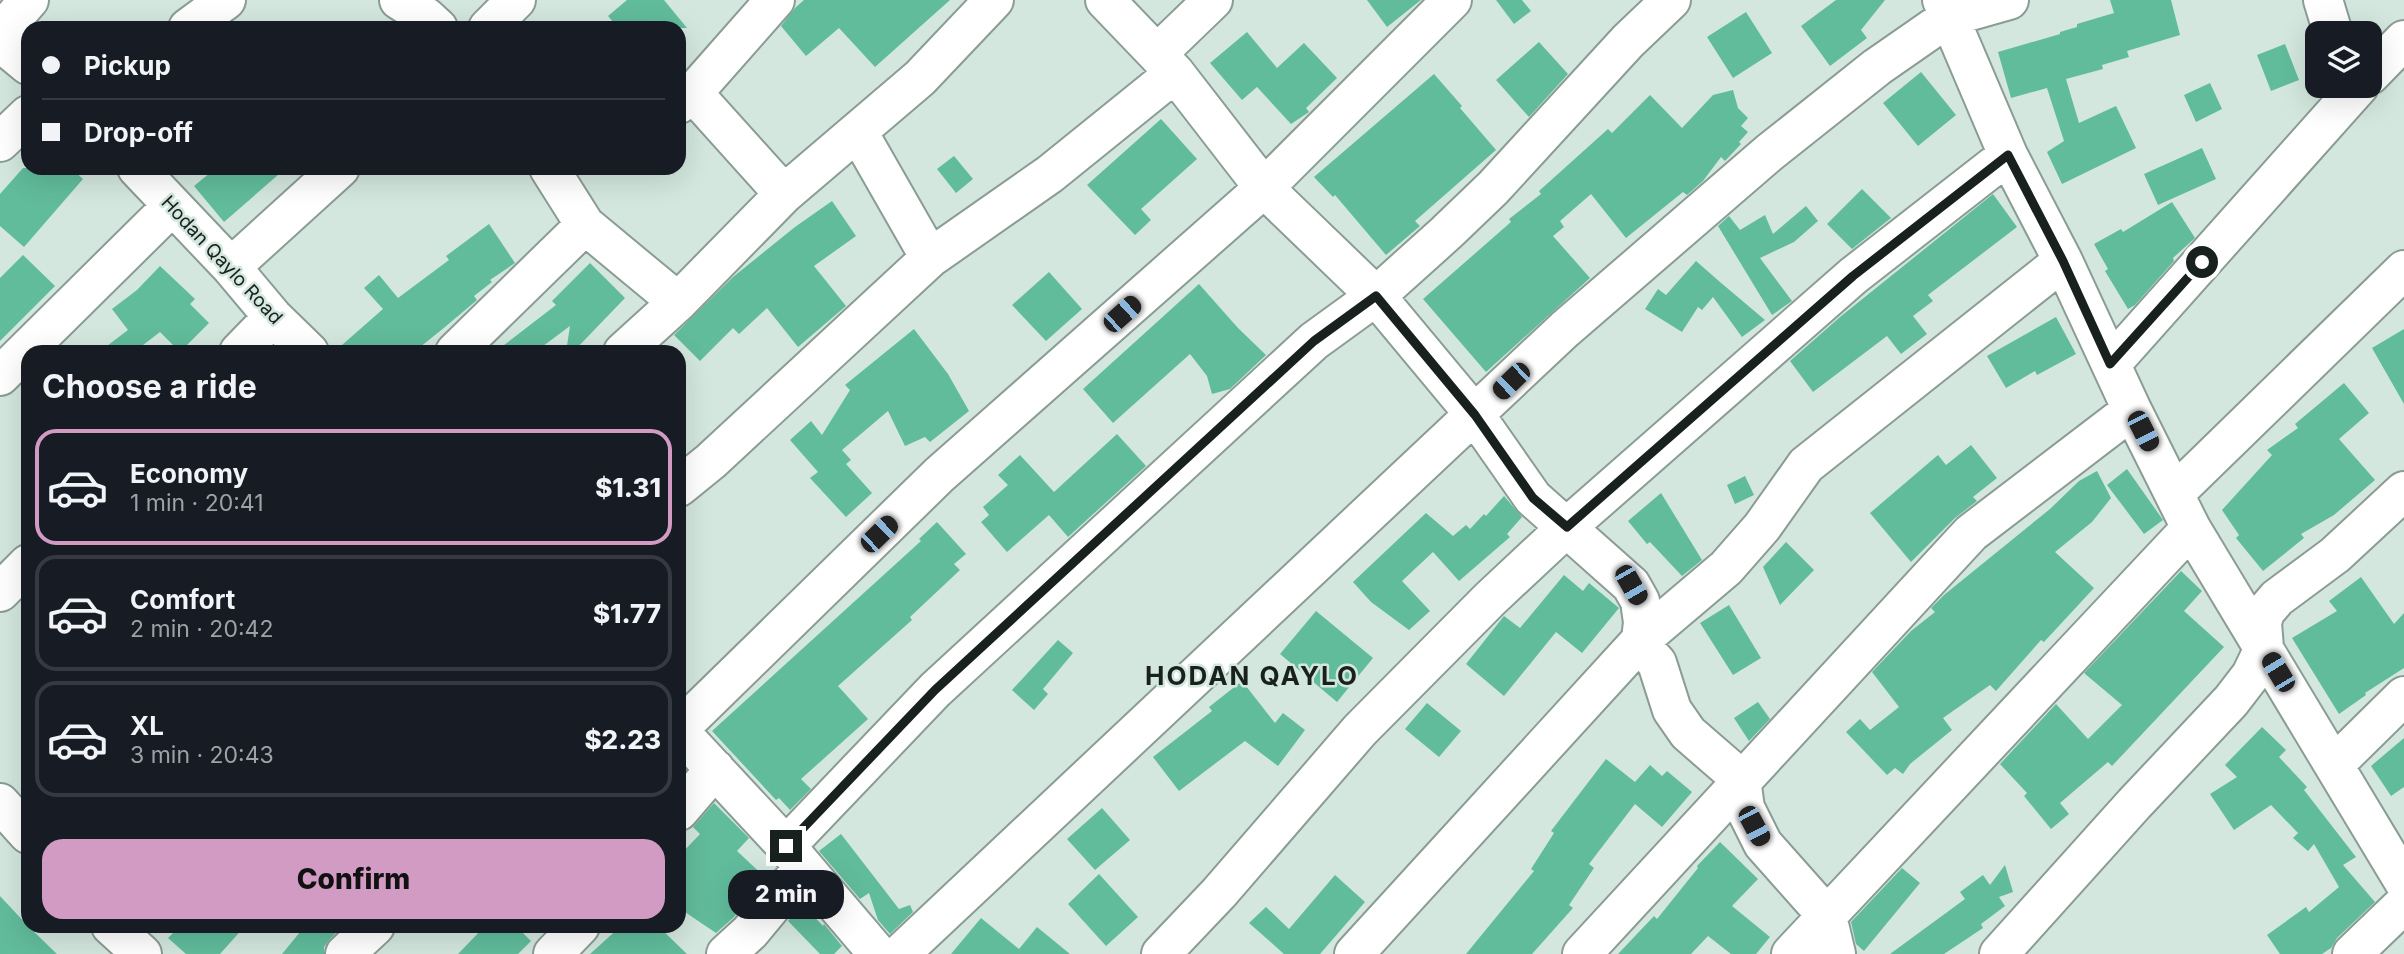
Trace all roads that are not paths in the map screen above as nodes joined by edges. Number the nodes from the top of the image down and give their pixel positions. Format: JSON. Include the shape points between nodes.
{"nodes":[{"id":1,"x":29,"y":0,"type":"edge"},
{"id":2,"x":226,"y":0,"type":"edge"},
{"id":3,"x":399,"y":0,"type":"edge"},
{"id":4,"x":516,"y":0,"type":"edge"},
{"id":5,"x":775,"y":0,"type":"edge"},
{"id":6,"x":994,"y":0,"type":"edge"},
{"id":7,"x":1105,"y":0,"type":"edge"},
{"id":8,"x":1213,"y":0,"type":"edge"},
{"id":9,"x":1452,"y":0,"type":"edge"},
{"id":10,"x":1671,"y":0,"type":"edge"},
{"id":11,"x":2009,"y":0,"type":"edge"},
{"id":12,"x":1945,"y":8,"type":"edge"},
{"id":13,"x":198,"y":21,"type":"edge"},
{"id":14,"x":430,"y":21,"type":"edge"},
{"id":15,"x":495,"y":21,"type":"edge"},
{"id":16,"x":0,"y":33,"type":"edge"},
{"id":17,"x":0,"y":42,"type":"edge"},
{"id":18,"x":21,"y":59,"type":"edge"},
{"id":19,"x":1166,"y":63,"type":"junction"},
{"id":20,"x":686,"y":98,"type":"edge"},
{"id":21,"x":2344,"y":98,"type":"edge"},
{"id":22,"x":21,"y":122,"type":"edge"},
{"id":23,"x":858,"y":132,"type":"junction"},
{"id":24,"x":0,"y":142,"type":"edge"},
{"id":25,"x":2008,"y":155,"type":"junction"},
{"id":26,"x":143,"y":175,"type":"edge"},
{"id":27,"x":332,"y":175,"type":"edge"},
{"id":28,"x":553,"y":175,"type":"edge"},
{"id":29,"x":1264,"y":188,"type":"junction"},
{"id":30,"x":784,"y":194,"type":"junction"},
{"id":31,"x":172,"y":206,"type":"junction"},
{"id":32,"x":585,"y":225,"type":"junction"},
{"id":33,"x":930,"y":258,"type":"junction"},
{"id":34,"x":2063,"y":261,"type":"junction"},
{"id":35,"x":231,"y":267,"type":"junction"},
{"id":36,"x":2404,"y":270,"type":"edge"},
{"id":37,"x":1376,"y":296,"type":"junction"},
{"id":38,"x":678,"y":302,"type":"junction"},
{"id":39,"x":273,"y":317,"type":"junction"},
{"id":40,"x":31,"y":345,"type":"edge"},
{"id":41,"x":246,"y":345,"type":"edge"},
{"id":42,"x":302,"y":345,"type":"edge"},
{"id":43,"x":462,"y":345,"type":"edge"},
{"id":44,"x":631,"y":345,"type":"edge"},
{"id":45,"x":21,"y":355,"type":"edge"},
{"id":46,"x":2110,"y":364,"type":"junction"},
{"id":47,"x":0,"y":376,"type":"edge"},
{"id":48,"x":2132,"y":410,"type":"junction"},
{"id":49,"x":1475,"y":415,"type":"junction"},
{"id":50,"x":686,"y":481,"type":"edge"},
{"id":51,"x":2404,"y":491,"type":"edge"},
{"id":52,"x":2174,"y":494,"type":"junction"},
{"id":53,"x":1567,"y":527,"type":"junction"},
{"id":54,"x":2191,"y":528,"type":"junction"},
{"id":55,"x":21,"y":571,"type":"edge"},
{"id":56,"x":0,"y":592,"type":"edge"},
{"id":57,"x":1641,"y":640,"type":"junction"},
{"id":58,"x":2264,"y":648,"type":"junction"},
{"id":59,"x":2404,"y":696,"type":"edge"},
{"id":60,"x":686,"y":723,"type":"edge"},
{"id":61,"x":686,"y":738,"type":"edge"},
{"id":62,"x":2334,"y":765,"type":"junction"},
{"id":63,"x":715,"y":769,"type":"junction"},
{"id":64,"x":1741,"y":779,"type":"junction"},
{"id":65,"x":686,"y":803,"type":"edge"},
{"id":66,"x":795,"y":857,"type":"junction"},
{"id":67,"x":2404,"y":882,"type":"edge"},
{"id":68,"x":2404,"y":904,"type":"edge"},
{"id":69,"x":1827,"y":916,"type":"junction"},
{"id":70,"x":368,"y":933,"type":"edge"},
{"id":71,"x":573,"y":933,"type":"edge"},
{"id":72,"x":345,"y":954,"type":"edge"},
{"id":73,"x":553,"y":954,"type":"edge"},
{"id":74,"x":726,"y":954,"type":"edge"},
{"id":75,"x":878,"y":954,"type":"edge"},
{"id":76,"x":900,"y":954,"type":"edge"},
{"id":77,"x":1161,"y":954,"type":"edge"},
{"id":78,"x":1354,"y":954,"type":"edge"},
{"id":79,"x":1582,"y":954,"type":"edge"},
{"id":80,"x":1791,"y":954,"type":"edge"},
{"id":81,"x":1836,"y":954,"type":"edge"},
{"id":82,"x":1999,"y":954,"type":"edge"},
{"id":83,"x":2352,"y":954,"type":"edge"}],
"edges":[{"from":1,"to":16,"type":"street"},
{"from":2,"to":13,"type":"street"},
{"from":3,"to":14,"type":"street"},
{"from":4,"to":15,"type":"street"},
{"from":5,"to":20,"type":"street"},
{"from":6,"to":23,"type":"street","via":[[920,78]]},
{"from":7,"to":19,"type":"street"},
{"from":8,"to":19,"type":"street"},
{"from":9,"to":29,"type":"street"},
{"from":10,"to":37,"type":"street","via":[[1493,188]]},
{"from":11,"to":12,"type":"street"},
{"from":12,"to":25,"type":"street"},
{"from":12,"to":49,"type":"street","via":[[1770,152],[1565,330]]},
{"from":17,"to":18,"type":"street"},
{"from":19,"to":29,"type":"street"},
{"from":19,"to":33,"type":"street","via":[[1050,174]]},
{"from":20,"to":30,"type":"street"},
{"from":21,"to":46,"type":"street"},
{"from":22,"to":24,"type":"street"},
{"from":23,"to":30,"type":"street"},
{"from":23,"to":33,"type":"street"},
{"from":25,"to":34,"type":"street"},
{"from":25,"to":53,"type":"street","via":[[1853,276]]},
{"from":26,"to":31,"type":"street","name":"Hodan Qaylo Road"},
{"from":27,"to":35,"type":"street"},
{"from":28,"to":32,"type":"street"},
{"from":29,"to":37,"type":"street"},
{"from":29,"to":60,"type":"street","via":[[939,475]]},
{"from":30,"to":38,"type":"street"},
{"from":31,"to":35,"type":"street","name":"Hodan Qaylo Road"},
{"from":31,"to":40,"type":"street"},
{"from":32,"to":38,"type":"street"},
{"from":32,"to":43,"type":"street"},
{"from":33,"to":50,"type":"street"},
{"from":34,"to":46,"type":"street"},
{"from":34,"to":57,"type":"street","via":[[1806,465],[1726,568]]},
{"from":35,"to":39,"type":"street","name":"Hodan Qaylo Road"},
{"from":36,"to":52,"type":"street"},
{"from":37,"to":49,"type":"street"},
{"from":37,"to":66,"type":"street","via":[[1314,341],[944,681]]},
{"from":38,"to":44,"type":"street"},
{"from":39,"to":41,"type":"street"},
{"from":39,"to":42,"type":"street","name":"Hodan Qaylo Road"},
{"from":45,"to":47,"type":"street"},
{"from":46,"to":48,"type":"street"},
{"from":48,"to":52,"type":"street"},
{"from":48,"to":64,"type":"street","via":[[1971,533]]},
{"from":49,"to":53,"type":"street","via":[[1533,498]]},
{"from":49,"to":76,"type":"street"},
{"from":51,"to":58,"type":"street","via":[[2335,555],[2277,598],[2262,623]]},
{"from":52,"to":54,"type":"street"},
{"from":53,"to":57,"type":"street","via":[[1631,585],[1640,601]]},
{"from":53,"to":77,"type":"street","via":[[1360,730]]},
{"from":54,"to":58,"type":"street"},
{"from":54,"to":69,"type":"street"},
{"from":55,"to":56,"type":"street"},
{"from":57,"to":64,"type":"street","via":[[1657,663],[1672,710],[1688,733]]},
{"from":57,"to":78,"type":"street"},
{"from":58,"to":62,"type":"street"},
{"from":58,"to":82,"type":"street","via":[[2231,701]]},
{"from":59,"to":62,"type":"street"},
{"from":61,"to":63,"type":"street"},
{"from":62,"to":67,"type":"street"},
{"from":63,"to":65,"type":"street"},
{"from":63,"to":66,"type":"street"},
{"from":64,"to":69,"type":"street","via":[[1745,808],[1763,844]]},
{"from":64,"to":79,"type":"street"},
{"from":66,"to":74,"type":"street","via":[[750,932]]},
{"from":66,"to":75,"type":"street"},
{"from":68,"to":83,"type":"street"},
{"from":69,"to":80,"type":"street"},
{"from":69,"to":81,"type":"street"},
{"from":70,"to":72,"type":"street"},
{"from":71,"to":73,"type":"street"}]}
